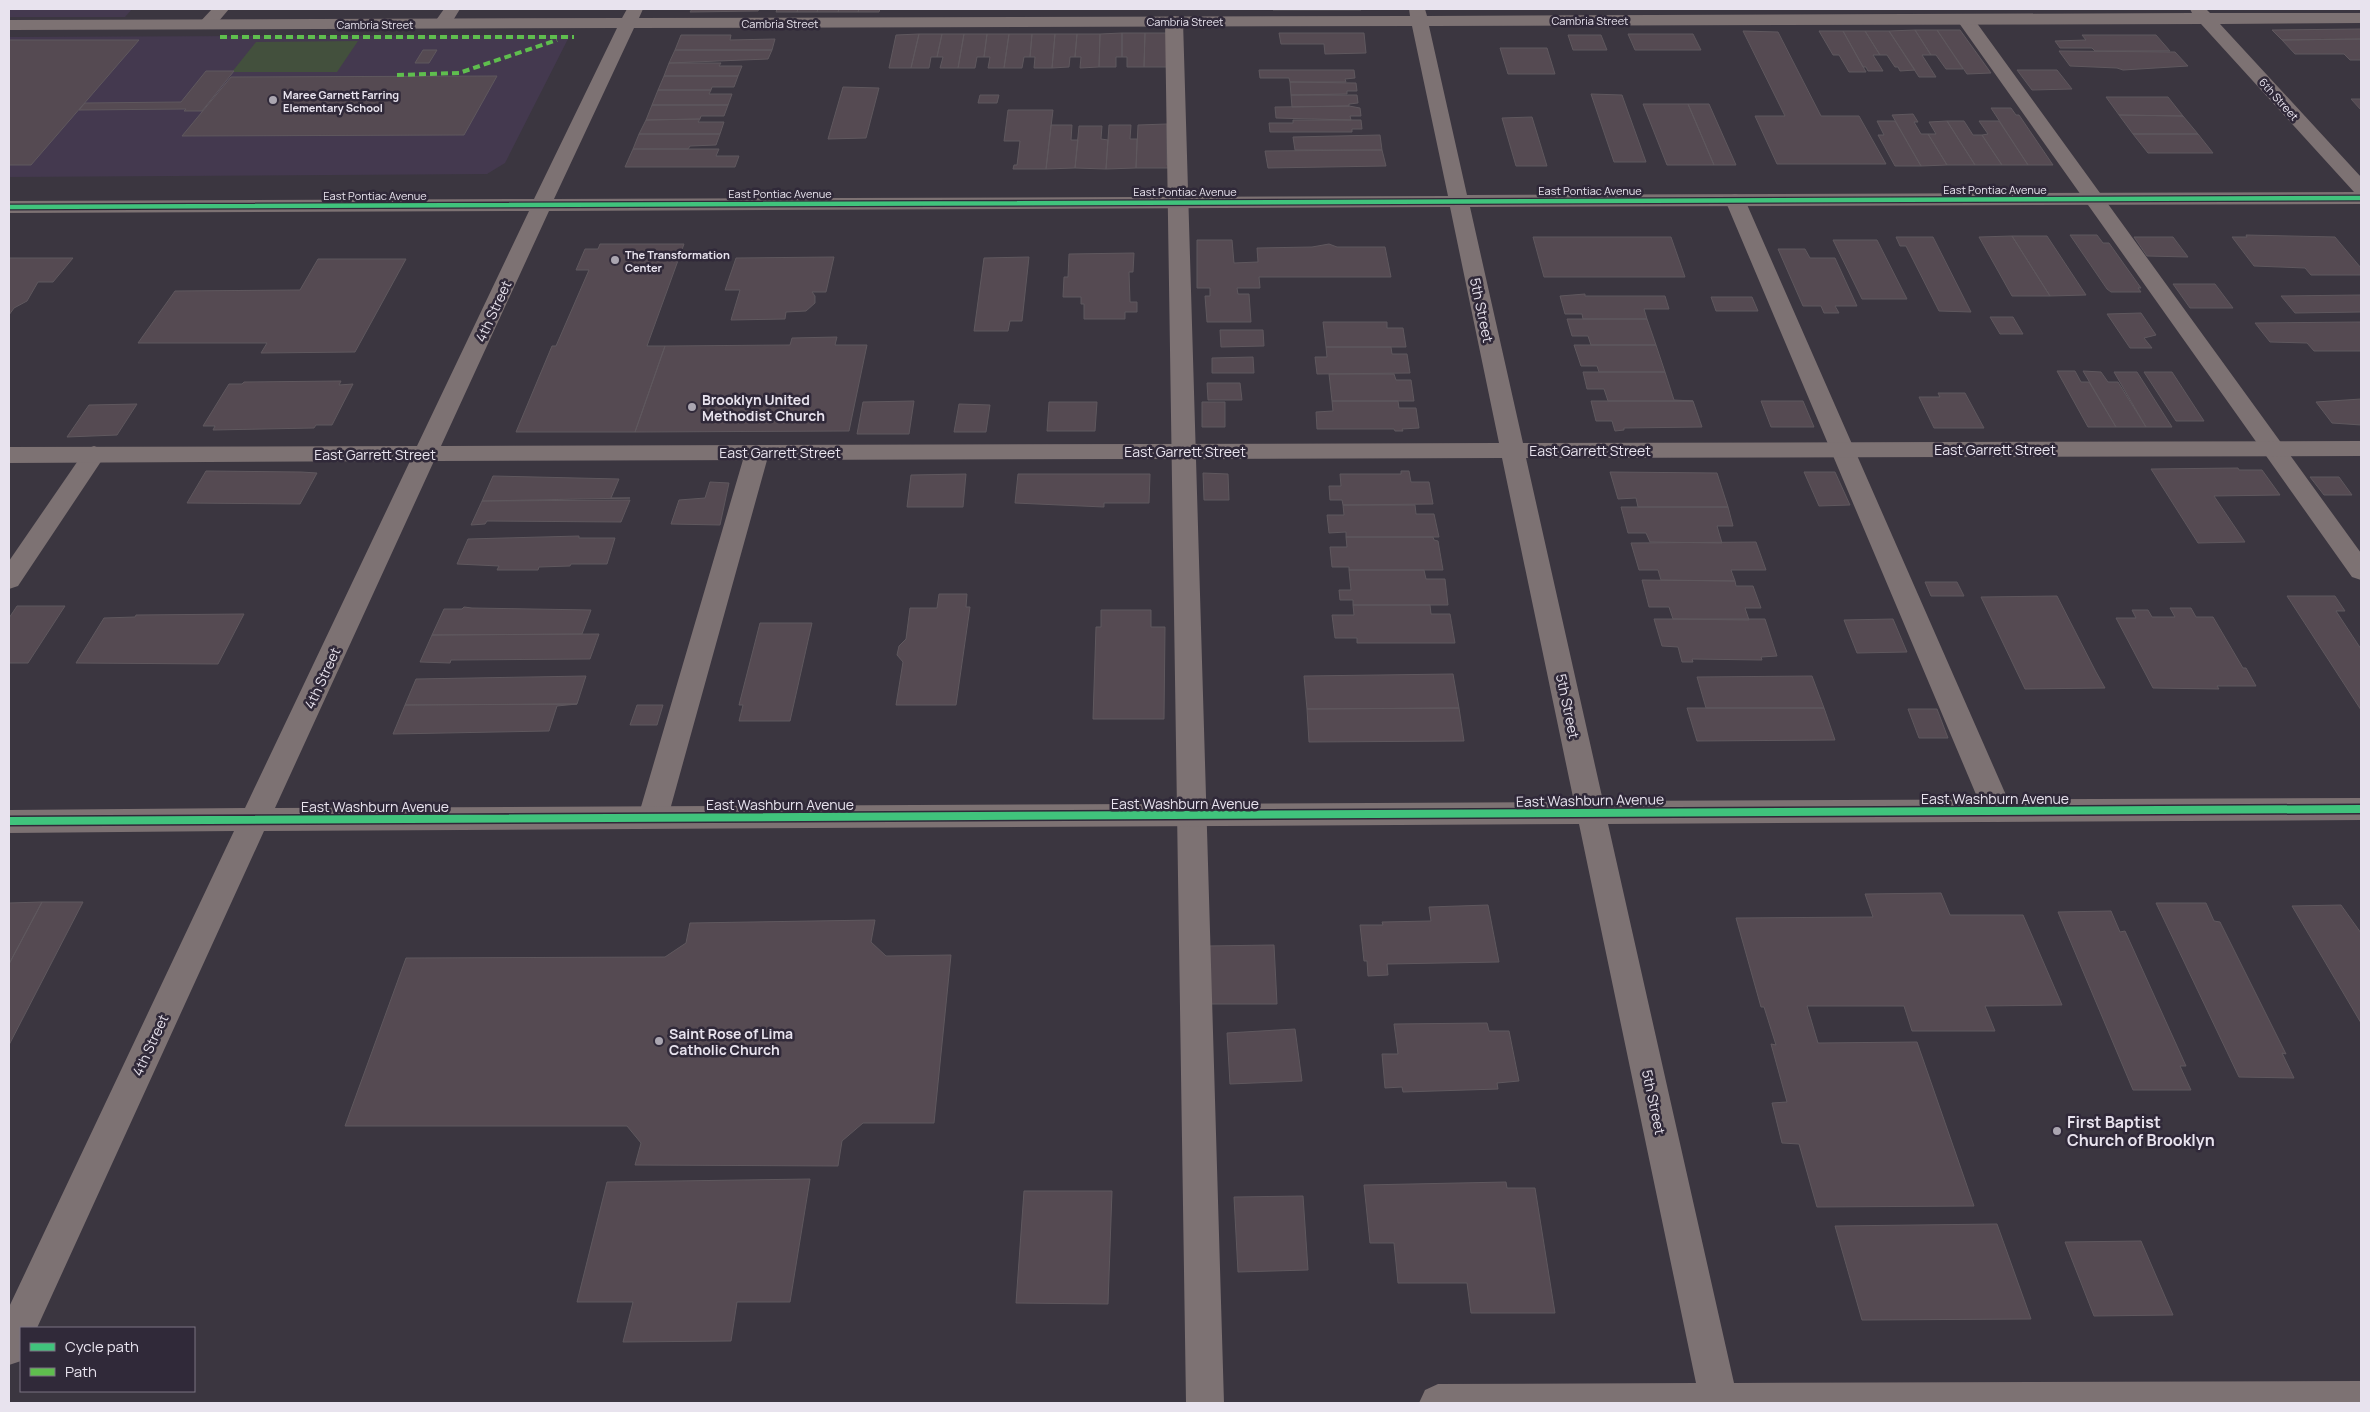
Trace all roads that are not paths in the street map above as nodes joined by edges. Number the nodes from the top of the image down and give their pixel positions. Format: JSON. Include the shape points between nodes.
{"nodes":[{"id":1,"x":221,"y":9,"type":"edge"},
{"id":2,"x":2202,"y":14,"type":"edge"},
{"id":3,"x":1418,"y":15,"type":"edge"},
{"id":4,"x":447,"y":16,"type":"edge"},
{"id":5,"x":632,"y":16,"type":"edge"},
{"id":6,"x":2361,"y":18,"type":"edge"},
{"id":7,"x":1965,"y":19,"type":"junction"},
{"id":8,"x":1174,"y":21,"type":"junction"},
{"id":9,"x":207,"y":24,"type":"junction"},
{"id":10,"x":9,"y":25,"type":"edge"},
{"id":11,"x":2361,"y":188,"type":"edge"},
{"id":12,"x":2361,"y":198,"type":"edge"},
{"id":13,"x":2096,"y":199,"type":"junction"},
{"id":14,"x":1458,"y":200,"type":"junction"},
{"id":15,"x":1735,"y":200,"type":"junction"},
{"id":16,"x":1178,"y":201,"type":"junction"},
{"id":17,"x":542,"y":204,"type":"junction"},
{"id":18,"x":9,"y":207,"type":"edge"},
{"id":19,"x":2274,"y":448,"type":"junction"},
{"id":20,"x":2361,"y":448,"type":"edge"},
{"id":21,"x":1843,"y":449,"type":"junction"},
{"id":22,"x":1512,"y":450,"type":"junction"},
{"id":23,"x":1184,"y":451,"type":"junction"},
{"id":24,"x":757,"y":452,"type":"junction"},
{"id":25,"x":427,"y":453,"type":"junction"},
{"id":26,"x":94,"y":454,"type":"junction"},
{"id":27,"x":9,"y":455,"type":"edge"},
{"id":28,"x":2361,"y":571,"type":"edge"},
{"id":29,"x":9,"y":580,"type":"edge"},
{"id":30,"x":2361,"y":809,"type":"edge"},
{"id":31,"x":1998,"y":811,"type":"junction"},
{"id":32,"x":1591,"y":813,"type":"junction"},
{"id":33,"x":1193,"y":815,"type":"junction"},
{"id":34,"x":653,"y":817,"type":"junction"},
{"id":35,"x":256,"y":820,"type":"junction"},
{"id":36,"x":9,"y":821,"type":"edge"},
{"id":37,"x":9,"y":1347,"type":"edge"},
{"id":38,"x":2361,"y":1400,"type":"edge"},
{"id":39,"x":1205,"y":1403,"type":"edge"},
{"id":40,"x":1438,"y":1403,"type":"edge"},
{"id":41,"x":1719,"y":1403,"type":"edge"}],
"edges":[{"from":1,"to":9,"type":"street"},
{"from":2,"to":6,"type":"street","name":"Cambria Street"},
{"from":2,"to":7,"type":"street","name":"Cambria Street"},
{"from":2,"to":11,"type":"street","name":"6th Street"},
{"from":3,"to":7,"type":"street","name":"Cambria Street"},
{"from":3,"to":8,"type":"street","name":"Cambria Street"},
{"from":3,"to":14,"type":"street","name":"5th Street"},
{"from":4,"to":5,"type":"street","name":"Cambria Street"},
{"from":4,"to":9,"type":"street","name":"Cambria Street"},
{"from":5,"to":8,"type":"street","name":"Cambria Street"},
{"from":5,"to":17,"type":"street","name":"4th Street"},
{"from":7,"to":13,"type":"street"},
{"from":8,"to":16,"type":"street"},
{"from":9,"to":10,"type":"street","name":"Cambria Street"},
{"from":12,"to":13,"type":"street","name":"East Pontiac Avenue"},
{"from":13,"to":15,"type":"street","name":"East Pontiac Avenue"},
{"from":13,"to":19,"type":"street"},
{"from":14,"to":15,"type":"street","name":"East Pontiac Avenue"},
{"from":14,"to":16,"type":"street","name":"East Pontiac Avenue"},
{"from":14,"to":22,"type":"street","name":"5th Street"},
{"from":15,"to":21,"type":"street"},
{"from":16,"to":17,"type":"street","name":"East Pontiac Avenue"},
{"from":16,"to":23,"type":"street"},
{"from":17,"to":18,"type":"street","name":"East Pontiac Avenue"},
{"from":17,"to":25,"type":"street","name":"4th Street"},
{"from":19,"to":20,"type":"street","name":"East Garrett Street"},
{"from":19,"to":21,"type":"street","name":"East Garrett Street"},
{"from":19,"to":28,"type":"street"},
{"from":21,"to":22,"type":"street","name":"East Garrett Street"},
{"from":21,"to":31,"type":"street"},
{"from":22,"to":23,"type":"street","name":"East Garrett Street"},
{"from":22,"to":32,"type":"street","name":"5th Street"},
{"from":23,"to":24,"type":"street","name":"East Garrett Street"},
{"from":23,"to":33,"type":"street"},
{"from":24,"to":25,"type":"street","name":"East Garrett Street"},
{"from":24,"to":34,"type":"street"},
{"from":25,"to":26,"type":"street","name":"East Garrett Street"},
{"from":25,"to":35,"type":"street","name":"4th Street"},
{"from":26,"to":27,"type":"street","name":"East Garrett Street"},
{"from":26,"to":29,"type":"street"},
{"from":30,"to":31,"type":"street","name":"East Washburn Avenue"},
{"from":31,"to":32,"type":"street","name":"East Washburn Avenue"},
{"from":32,"to":33,"type":"street","name":"East Washburn Avenue"},
{"from":32,"to":41,"type":"street","name":"5th Street"},
{"from":33,"to":34,"type":"street","name":"East Washburn Avenue"},
{"from":33,"to":39,"type":"street"},
{"from":34,"to":35,"type":"street","name":"East Washburn Avenue"},
{"from":35,"to":36,"type":"street","name":"East Washburn Avenue"},
{"from":35,"to":37,"type":"street","name":"4th Street"},
{"from":38,"to":41,"type":"street"},
{"from":40,"to":41,"type":"street"}]}
